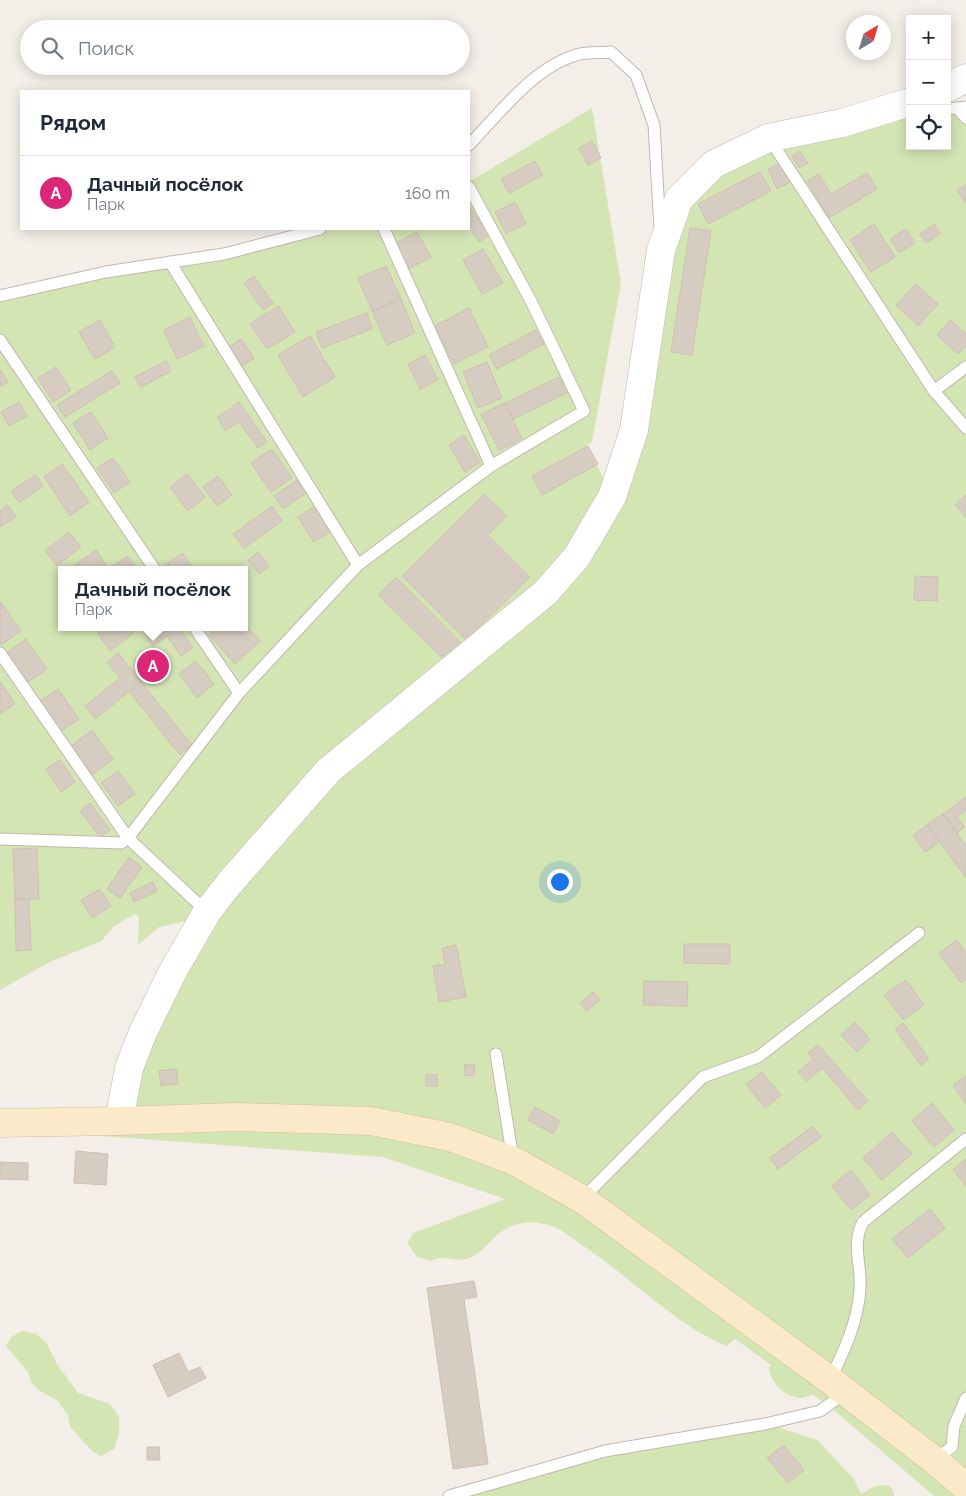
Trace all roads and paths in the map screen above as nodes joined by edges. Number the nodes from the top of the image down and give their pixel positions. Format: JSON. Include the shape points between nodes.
{"nodes":[{"id":1,"x":966,"y":78,"type":"edge"},
{"id":2,"x":906,"y":103,"type":"edge"},
{"id":3,"x":954,"y":103,"type":"edge"},
{"id":4,"x":906,"y":116,"type":"edge"},
{"id":5,"x":966,"y":118,"type":"edge"},
{"id":6,"x":768,"y":138,"type":"junction"},
{"id":7,"x":470,"y":144,"type":"edge"},
{"id":8,"x":470,"y":189,"type":"edge"},
{"id":9,"x":316,"y":230,"type":"edge"},
{"id":10,"x":384,"y":230,"type":"edge"},
{"id":11,"x":661,"y":250,"type":"junction"},
{"id":12,"x":170,"y":262,"type":"junction"},
{"id":13,"x":0,"y":296,"type":"edge"},
{"id":14,"x":0,"y":340,"type":"edge"},
{"id":15,"x":966,"y":367,"type":"edge"},
{"id":16,"x":934,"y":390,"type":"junction"},
{"id":17,"x":966,"y":428,"type":"edge"},
{"id":18,"x":491,"y":466,"type":"junction"},
{"id":19,"x":358,"y":565,"type":"junction"},
{"id":20,"x":152,"y":566,"type":"edge"},
{"id":21,"x":197,"y":631,"type":"edge"},
{"id":22,"x":0,"y":653,"type":"edge"},
{"id":23,"x":239,"y":693,"type":"junction"},
{"id":24,"x":128,"y":838,"type":"junction"},
{"id":25,"x":0,"y":839,"type":"edge"},
{"id":26,"x":207,"y":912,"type":"junction"},
{"id":27,"x":919,"y":933,"type":"dead end"},
{"id":28,"x":496,"y":1054,"type":"dead end"},
{"id":29,"x":119,"y":1121,"type":"junction"},
{"id":30,"x":0,"y":1123,"type":"edge"},
{"id":31,"x":966,"y":1139,"type":"edge"},
{"id":32,"x":514,"y":1161,"type":"junction"},
{"id":33,"x":582,"y":1199,"type":"junction"},
{"id":34,"x":838,"y":1386,"type":"junction"},
{"id":35,"x":966,"y":1398,"type":"edge"},
{"id":36,"x":934,"y":1460,"type":"junction"},
{"id":37,"x":963,"y":1481,"type":"edge"},
{"id":38,"x":449,"y":1496,"type":"edge"}],
"edges":[{"from":1,"to":3,"type":"street"},
{"from":2,"to":6,"type":"street","via":[[842,123]]},
{"from":3,"to":5,"type":"lane"},
{"from":4,"to":6,"type":"lane"},
{"from":6,"to":11,"type":"street","via":[[714,164],[679,199]]},
{"from":6,"to":16,"type":"lane"},
{"from":7,"to":11,"type":"lane","via":[[510,101],[551,66],[581,54],[611,52],[636,75],[654,125]]},
{"from":8,"to":18,"type":"lane","via":[[531,300],[584,411]]},
{"from":9,"to":12,"type":"lane","via":[[224,254]]},
{"from":10,"to":18,"type":"lane"},
{"from":11,"to":26,"type":"street","via":[[634,430],[612,497],[576,558],[545,593],[328,771]]},
{"from":12,"to":13,"type":"lane","via":[[106,272]]},
{"from":12,"to":19,"type":"lane"},
{"from":14,"to":20,"type":"lane"},
{"from":15,"to":16,"type":"lane"},
{"from":16,"to":17,"type":"lane"},
{"from":18,"to":19,"type":"lane"},
{"from":19,"to":23,"type":"lane"},
{"from":21,"to":23,"type":"lane"},
{"from":22,"to":24,"type":"lane"},
{"from":23,"to":24,"type":"lane"},
{"from":24,"to":25,"type":"lane","via":[[121,843]]},
{"from":24,"to":26,"type":"lane"},
{"from":26,"to":29,"type":"street","via":[[173,971],[129,1068]]},
{"from":27,"to":33,"type":"lane","via":[[758,1057],[703,1077]]},
{"from":28,"to":32,"type":"lane"},
{"from":29,"to":30,"type":"main road"},
{"from":29,"to":32,"type":"main road","via":[[235,1117],[371,1121],[450,1137]]},
{"from":31,"to":34,"type":"lane","via":[[863,1222],[857,1232],[860,1289]]},
{"from":32,"to":33,"type":"main road"},
{"from":33,"to":34,"type":"main road"},
{"from":34,"to":36,"type":"main road"},
{"from":34,"to":38,"type":"lane","via":[[820,1411],[765,1424],[605,1451]]},
{"from":35,"to":36,"type":"lane","via":[[954,1426],[952,1447]]},
{"from":36,"to":37,"type":"main road"}]}
